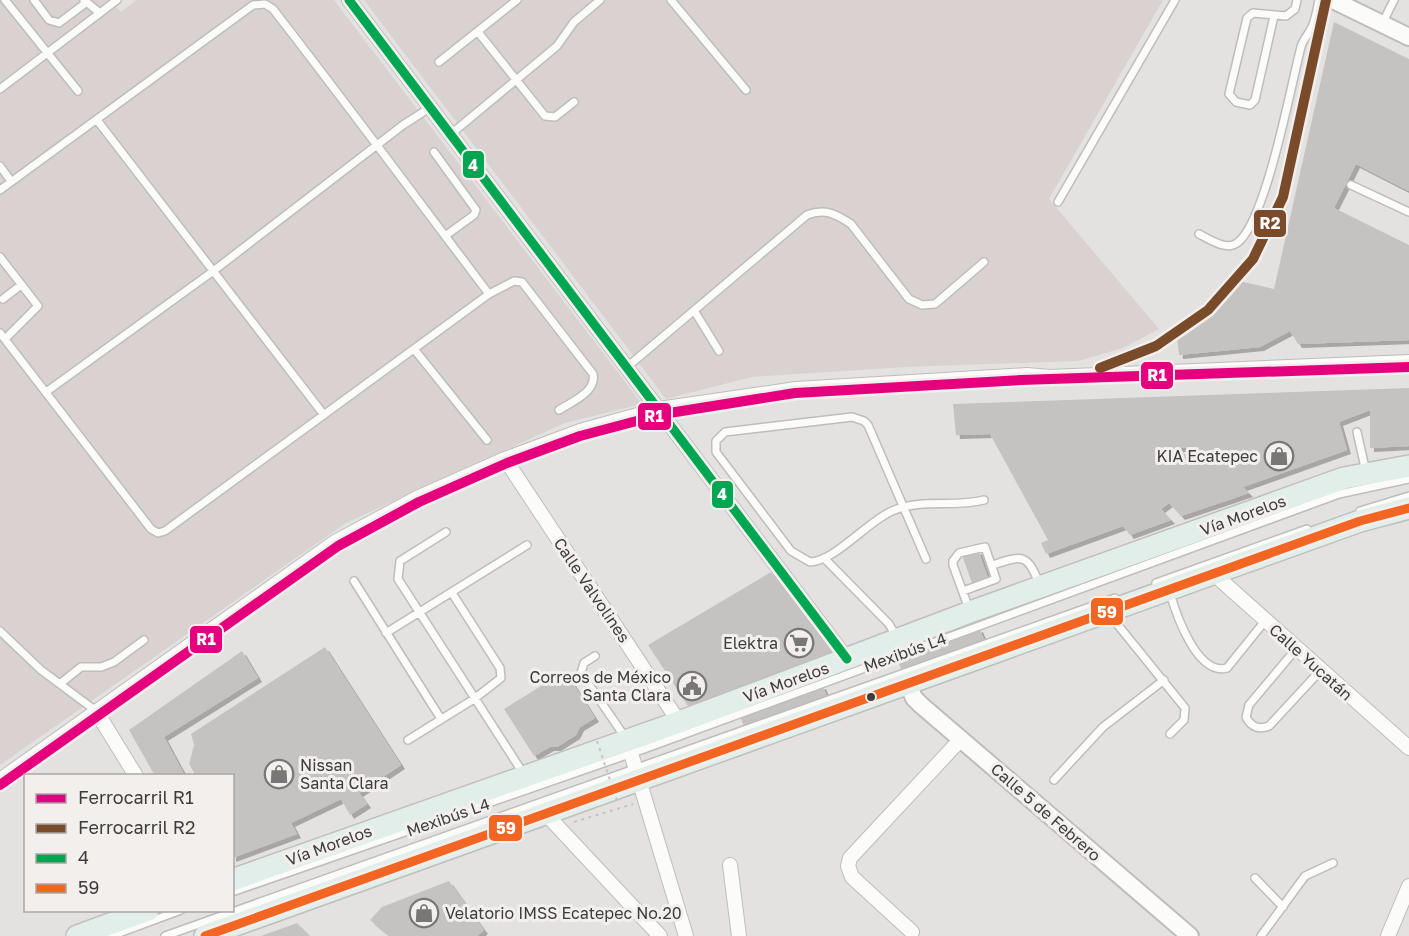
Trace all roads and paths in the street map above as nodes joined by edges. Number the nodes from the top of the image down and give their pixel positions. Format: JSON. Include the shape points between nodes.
{"nodes":[{"id":1,"x":5,"y":0,"type":"edge"},
{"id":2,"x":34,"y":0,"type":"edge"},
{"id":3,"x":117,"y":0,"type":"edge"},
{"id":4,"x":348,"y":0,"type":"edge"},
{"id":5,"x":517,"y":0,"type":"edge"},
{"id":6,"x":600,"y":0,"type":"edge"},
{"id":7,"x":671,"y":0,"type":"edge"},
{"id":8,"x":1174,"y":0,"type":"edge"},
{"id":9,"x":1297,"y":0,"type":"edge"},
{"id":10,"x":1319,"y":0,"type":"edge"},
{"id":11,"x":1333,"y":0,"type":"edge"},
{"id":12,"x":1394,"y":0,"type":"edge"},
{"id":13,"x":86,"y":1,"type":"edge"},
{"id":14,"x":100,"y":14,"type":"junction"},
{"id":15,"x":1274,"y":16,"type":"junction"},
{"id":16,"x":1382,"y":24,"type":"junction"},
{"id":17,"x":478,"y":32,"type":"junction"},
{"id":18,"x":1409,"y":37,"type":"edge"},
{"id":19,"x":46,"y":54,"type":"junction"},
{"id":20,"x":439,"y":62,"type":"dead end"},
{"id":21,"x":517,"y":80,"type":"junction"},
{"id":22,"x":0,"y":89,"type":"edge"},
{"id":23,"x":746,"y":90,"type":"dead end"},
{"id":24,"x":78,"y":91,"type":"dead end"},
{"id":25,"x":574,"y":102,"type":"dead end"},
{"id":26,"x":431,"y":107,"type":"junction"},
{"id":27,"x":97,"y":120,"type":"junction"},
{"id":28,"x":451,"y":134,"type":"junction"},
{"id":29,"x":377,"y":145,"type":"junction"},
{"id":30,"x":434,"y":152,"type":"dead end"},
{"id":31,"x":0,"y":166,"type":"edge"},
{"id":32,"x":11,"y":181,"type":"junction"},
{"id":33,"x":1351,"y":185,"type":"dead end"},
{"id":34,"x":0,"y":190,"type":"edge"},
{"id":35,"x":1058,"y":202,"type":"dead end"},
{"id":36,"x":1409,"y":212,"type":"edge"},
{"id":37,"x":1199,"y":234,"type":"dead end"},
{"id":38,"x":445,"y":236,"type":"junction"},
{"id":39,"x":1,"y":261,"type":"edge"},
{"id":40,"x":984,"y":262,"type":"dead end"},
{"id":41,"x":212,"y":272,"type":"junction"},
{"id":42,"x":21,"y":285,"type":"junction"},
{"id":43,"x":489,"y":294,"type":"junction"},
{"id":44,"x":3,"y":299,"type":"dead end"},
{"id":45,"x":695,"y":312,"type":"junction"},
{"id":46,"x":2,"y":336,"type":"edge"},
{"id":47,"x":414,"y":349,"type":"junction"},
{"id":48,"x":719,"y":351,"type":"dead end"},
{"id":49,"x":1409,"y":362,"type":"edge"},
{"id":50,"x":627,"y":367,"type":"junction"},
{"id":51,"x":46,"y":392,"type":"junction"},
{"id":52,"x":659,"y":409,"type":"junction"},
{"id":53,"x":559,"y":410,"type":"dead end"},
{"id":54,"x":324,"y":415,"type":"junction"},
{"id":55,"x":1357,"y":432,"type":"dead end"},
{"id":56,"x":487,"y":440,"type":"dead end"},
{"id":57,"x":504,"y":459,"type":"junction"},
{"id":58,"x":1409,"y":466,"type":"edge"},
{"id":59,"x":1366,"y":472,"type":"junction"},
{"id":60,"x":1409,"y":479,"type":"edge"},
{"id":61,"x":1409,"y":496,"type":"edge"},
{"id":62,"x":984,"y":500,"type":"dead end"},
{"id":63,"x":905,"y":507,"type":"junction"},
{"id":64,"x":1409,"y":508,"type":"edge"},
{"id":65,"x":1354,"y":513,"type":"dead end"},
{"id":66,"x":1311,"y":527,"type":"dead end"},
{"id":67,"x":446,"y":532,"type":"dead end"},
{"id":68,"x":526,"y":545,"type":"dead end"},
{"id":69,"x":824,"y":558,"type":"junction"},
{"id":70,"x":926,"y":559,"type":"dead end"},
{"id":71,"x":993,"y":565,"type":"junction"},
{"id":72,"x":1215,"y":575,"type":"junction"},
{"id":73,"x":354,"y":581,"type":"dead end"},
{"id":74,"x":1146,"y":587,"type":"dead end"},
{"id":75,"x":1041,"y":588,"type":"junction"},
{"id":76,"x":1169,"y":590,"type":"junction"},
{"id":77,"x":963,"y":591,"type":"junction"},
{"id":78,"x":452,"y":593,"type":"junction"},
{"id":79,"x":1124,"y":595,"type":"dead end"},
{"id":80,"x":970,"y":612,"type":"junction"},
{"id":81,"x":1107,"y":612,"type":"junction"},
{"id":82,"x":419,"y":613,"type":"junction"},
{"id":83,"x":1265,"y":621,"type":"junction"},
{"id":84,"x":0,"y":631,"type":"edge"},
{"id":85,"x":386,"y":633,"type":"junction"},
{"id":86,"x":144,"y":640,"type":"dead end"},
{"id":87,"x":899,"y":640,"type":"junction"},
{"id":88,"x":1296,"y":649,"type":"junction"},
{"id":89,"x":595,"y":656,"type":"dead end"},
{"id":90,"x":847,"y":659,"type":"junction"},
{"id":91,"x":1320,"y":671,"type":"junction"},
{"id":92,"x":1164,"y":680,"type":"junction"},
{"id":93,"x":61,"y":683,"type":"junction"},
{"id":94,"x":908,"y":684,"type":"junction"},
{"id":95,"x":474,"y":699,"type":"junction"},
{"id":96,"x":96,"y":711,"type":"junction"},
{"id":97,"x":441,"y":719,"type":"junction"},
{"id":98,"x":679,"y":722,"type":"junction"},
{"id":99,"x":1170,"y":734,"type":"dead end"},
{"id":100,"x":962,"y":739,"type":"junction"},
{"id":101,"x":408,"y":740,"type":"dead end"},
{"id":102,"x":597,"y":741,"type":"dead end"},
{"id":103,"x":629,"y":746,"type":"junction"},
{"id":104,"x":1409,"y":748,"type":"edge"},
{"id":105,"x":637,"y":773,"type":"junction"},
{"id":106,"x":135,"y":774,"type":"edge"},
{"id":107,"x":524,"y":775,"type":"junction"},
{"id":108,"x":0,"y":780,"type":"edge"},
{"id":109,"x":1054,"y":780,"type":"dead end"},
{"id":110,"x":618,"y":804,"type":"dead end"},
{"id":111,"x":545,"y":813,"type":"junction"},
{"id":112,"x":1333,"y":863,"type":"dead end"},
{"id":113,"x":730,"y":865,"type":"dead end"},
{"id":114,"x":1255,"y":878,"type":"dead end"},
{"id":115,"x":234,"y":879,"type":"edge"},
{"id":116,"x":1409,"y":886,"type":"edge"},
{"id":117,"x":234,"y":891,"type":"edge"},
{"id":118,"x":1283,"y":907,"type":"junction"},
{"id":119,"x":143,"y":912,"type":"edge"},
{"id":120,"x":176,"y":912,"type":"edge"},
{"id":121,"x":912,"y":932,"type":"dead end"},
{"id":122,"x":77,"y":936,"type":"edge"},
{"id":123,"x":111,"y":936,"type":"edge"},
{"id":124,"x":165,"y":936,"type":"edge"},
{"id":125,"x":205,"y":936,"type":"edge"},
{"id":126,"x":660,"y":936,"type":"edge"},
{"id":127,"x":687,"y":936,"type":"edge"},
{"id":128,"x":739,"y":936,"type":"edge"},
{"id":129,"x":1190,"y":936,"type":"edge"},
{"id":130,"x":1261,"y":936,"type":"edge"},
{"id":131,"x":1388,"y":936,"type":"edge"}],
"edges":[{"from":1,"to":19,"type":"lane"},
{"from":2,"to":13,"type":"lane","via":[[49,20],[59,23]]},
{"from":3,"to":14,"type":"lane"},
{"from":4,"to":26,"type":"street"},
{"from":5,"to":17,"type":"lane"},
{"from":6,"to":21,"type":"lane","via":[[574,22],[557,46]]},
{"from":7,"to":23,"type":"lane"},
{"from":8,"to":35,"type":"lane"},
{"from":9,"to":15,"type":"lane","via":[[1291,14]]},
{"from":10,"to":37,"type":"lane","via":[[1313,25],[1302,43],[1255,215],[1245,235],[1233,245],[1223,245]]},
{"from":11,"to":16,"type":"street"},
{"from":12,"to":16,"type":"lane"},
{"from":13,"to":14,"type":"lane"},
{"from":14,"to":19,"type":"lane"},
{"from":15,"to":15,"type":"lane","via":[[1253,13],[1245,21],[1229,94],[1236,102],[1254,102]]},
{"from":16,"to":18,"type":"street"},
{"from":17,"to":20,"type":"lane"},
{"from":17,"to":21,"type":"lane"},
{"from":19,"to":22,"type":"lane"},
{"from":19,"to":24,"type":"lane"},
{"from":21,"to":25,"type":"lane","via":[[547,117],[555,117]]},
{"from":21,"to":28,"type":"lane"},
{"from":26,"to":28,"type":"street"},
{"from":26,"to":29,"type":"lane"},
{"from":27,"to":29,"type":"lane","via":[[253,5],[265,4],[273,9]]},
{"from":27,"to":32,"type":"lane"},
{"from":27,"to":41,"type":"lane"},
{"from":28,"to":50,"type":"street"},
{"from":29,"to":38,"type":"lane"},
{"from":29,"to":41,"type":"lane"},
{"from":30,"to":38,"type":"lane","via":[[476,210]]},
{"from":31,"to":32,"type":"lane"},
{"from":32,"to":34,"type":"lane"},
{"from":33,"to":36,"type":"lane"},
{"from":38,"to":43,"type":"lane"},
{"from":39,"to":42,"type":"lane"},
{"from":40,"to":45,"type":"lane","via":[[935,304],[915,303],[851,224],[838,215],[818,211],[807,215]]},
{"from":41,"to":51,"type":"lane"},
{"from":41,"to":54,"type":"lane"},
{"from":42,"to":44,"type":"lane"},
{"from":42,"to":46,"type":"lane","via":[[38,308]]},
{"from":43,"to":47,"type":"lane"},
{"from":43,"to":53,"type":"lane","via":[[514,281],[522,282],[593,374],[590,389]]},
{"from":45,"to":48,"type":"lane"},
{"from":45,"to":50,"type":"lane"},
{"from":46,"to":51,"type":"lane"},
{"from":47,"to":54,"type":"lane"},
{"from":47,"to":56,"type":"lane"},
{"from":49,"to":52,"type":"street","via":[[827,386]]},
{"from":50,"to":52,"type":"street"},
{"from":51,"to":54,"type":"lane","via":[[158,533]]},
{"from":52,"to":57,"type":"street","via":[[580,430]]},
{"from":52,"to":90,"type":"street"},
{"from":55,"to":59,"type":"lane"},
{"from":57,"to":96,"type":"street","via":[[417,498],[335,542]]},
{"from":57,"to":98,"type":"street","name":"Calle Valvolines"},
{"from":58,"to":59,"type":"main road","name":"Vía Morelos"},
{"from":59,"to":75,"type":"main road","name":"Vía Morelos"},
{"from":60,"to":103,"type":"lane","name":"Mexibús L4","via":[[1328,498]]},
{"from":61,"to":65,"type":"lane"},
{"from":62,"to":63,"type":"lane","via":[[964,505],[936,501]]},
{"from":63,"to":69,"type":"lane","via":[[881,517]]},
{"from":63,"to":69,"type":"lane","via":[[868,425],[859,418],[725,432],[719,436],[716,452],[791,551],[810,562]]},
{"from":63,"to":70,"type":"lane"},
{"from":64,"to":72,"type":"main road","via":[[1360,521]]},
{"from":66,"to":74,"type":"lane"},
{"from":67,"to":82,"type":"lane","via":[[398,565],[398,579]]},
{"from":68,"to":78,"type":"lane"},
{"from":69,"to":87,"type":"lane","via":[[889,624]]},
{"from":71,"to":75,"type":"lane","via":[[1025,559]]},
{"from":71,"to":77,"type":"lane","via":[[995,581]]},
{"from":71,"to":77,"type":"lane","via":[[988,550],[982,546],[956,555],[953,565]]},
{"from":72,"to":76,"type":"main road"},
{"from":72,"to":83,"type":"street","name":"Calle Yucatán"},
{"from":73,"to":85,"type":"lane"},
{"from":75,"to":80,"type":"main road","name":"Vía Morelos"},
{"from":76,"to":81,"type":"main road"},
{"from":76,"to":83,"type":"lane","via":[[1177,618],[1190,642],[1200,656],[1219,669],[1227,668],[1235,660]]},
{"from":77,"to":80,"type":"lane"},
{"from":78,"to":82,"type":"lane"},
{"from":78,"to":95,"type":"lane","via":[[501,672],[499,681]]},
{"from":79,"to":105,"type":"lane","name":"Mexibús L4"},
{"from":80,"to":87,"type":"main road","name":"Vía Morelos"},
{"from":81,"to":92,"type":"lane"},
{"from":81,"to":94,"type":"main road"},
{"from":82,"to":85,"type":"lane"},
{"from":82,"to":95,"type":"lane"},
{"from":83,"to":88,"type":"street","name":"Calle Yucatán"},
{"from":84,"to":93,"type":"lane","via":[[41,670]]},
{"from":85,"to":97,"type":"lane"},
{"from":86,"to":93,"type":"lane","via":[[114,662],[81,667]]},
{"from":87,"to":90,"type":"main road","name":"Vía Morelos"},
{"from":88,"to":91,"type":"street","name":"Calle Yucatán"},
{"from":88,"to":91,"type":"lane","via":[[1249,705],[1246,717],[1252,725],[1269,726]]},
{"from":89,"to":103,"type":"lane","via":[[584,663],[580,673]]},
{"from":90,"to":98,"type":"main road","name":"Vía Morelos"},
{"from":91,"to":104,"type":"street","name":"Calle Yucatán"},
{"from":92,"to":99,"type":"lane","via":[[1186,711],[1184,720]]},
{"from":92,"to":109,"type":"lane","via":[[1103,727]]},
{"from":93,"to":96,"type":"lane"},
{"from":94,"to":100,"type":"street","name":"Calle 5 de Febrero","via":[[914,698]]},
{"from":94,"to":105,"type":"main road"},
{"from":95,"to":97,"type":"lane"},
{"from":95,"to":107,"type":"lane"},
{"from":96,"to":106,"type":"street"},
{"from":96,"to":108,"type":"street"},
{"from":97,"to":101,"type":"lane"},
{"from":98,"to":103,"type":"main road","name":"Vía Morelos"},
{"from":100,"to":121,"type":"street","via":[[850,858],[852,877]]},
{"from":100,"to":129,"type":"street","name":"Calle 5 de Febrero"},
{"from":102,"to":110,"type":"path","bridge":true},
{"from":103,"to":105,"type":"street"},
{"from":103,"to":107,"type":"main road","name":"Vía Morelos"},
{"from":103,"to":117,"type":"lane","name":"Mexibús L4"},
{"from":105,"to":111,"type":"main road"},
{"from":105,"to":124,"type":"lane","name":"Mexibús L4"},
{"from":105,"to":127,"type":"street"},
{"from":107,"to":115,"type":"main road","name":"Vía Morelos"},
{"from":111,"to":125,"type":"main road"},
{"from":111,"to":126,"type":"street"},
{"from":112,"to":118,"type":"lane","via":[[1305,876]]},
{"from":113,"to":128,"type":"street"},
{"from":114,"to":118,"type":"lane"},
{"from":116,"to":131,"type":"street"},
{"from":118,"to":130,"type":"lane"},
{"from":119,"to":122,"type":"main road"},
{"from":120,"to":123,"type":"lane"}]}
